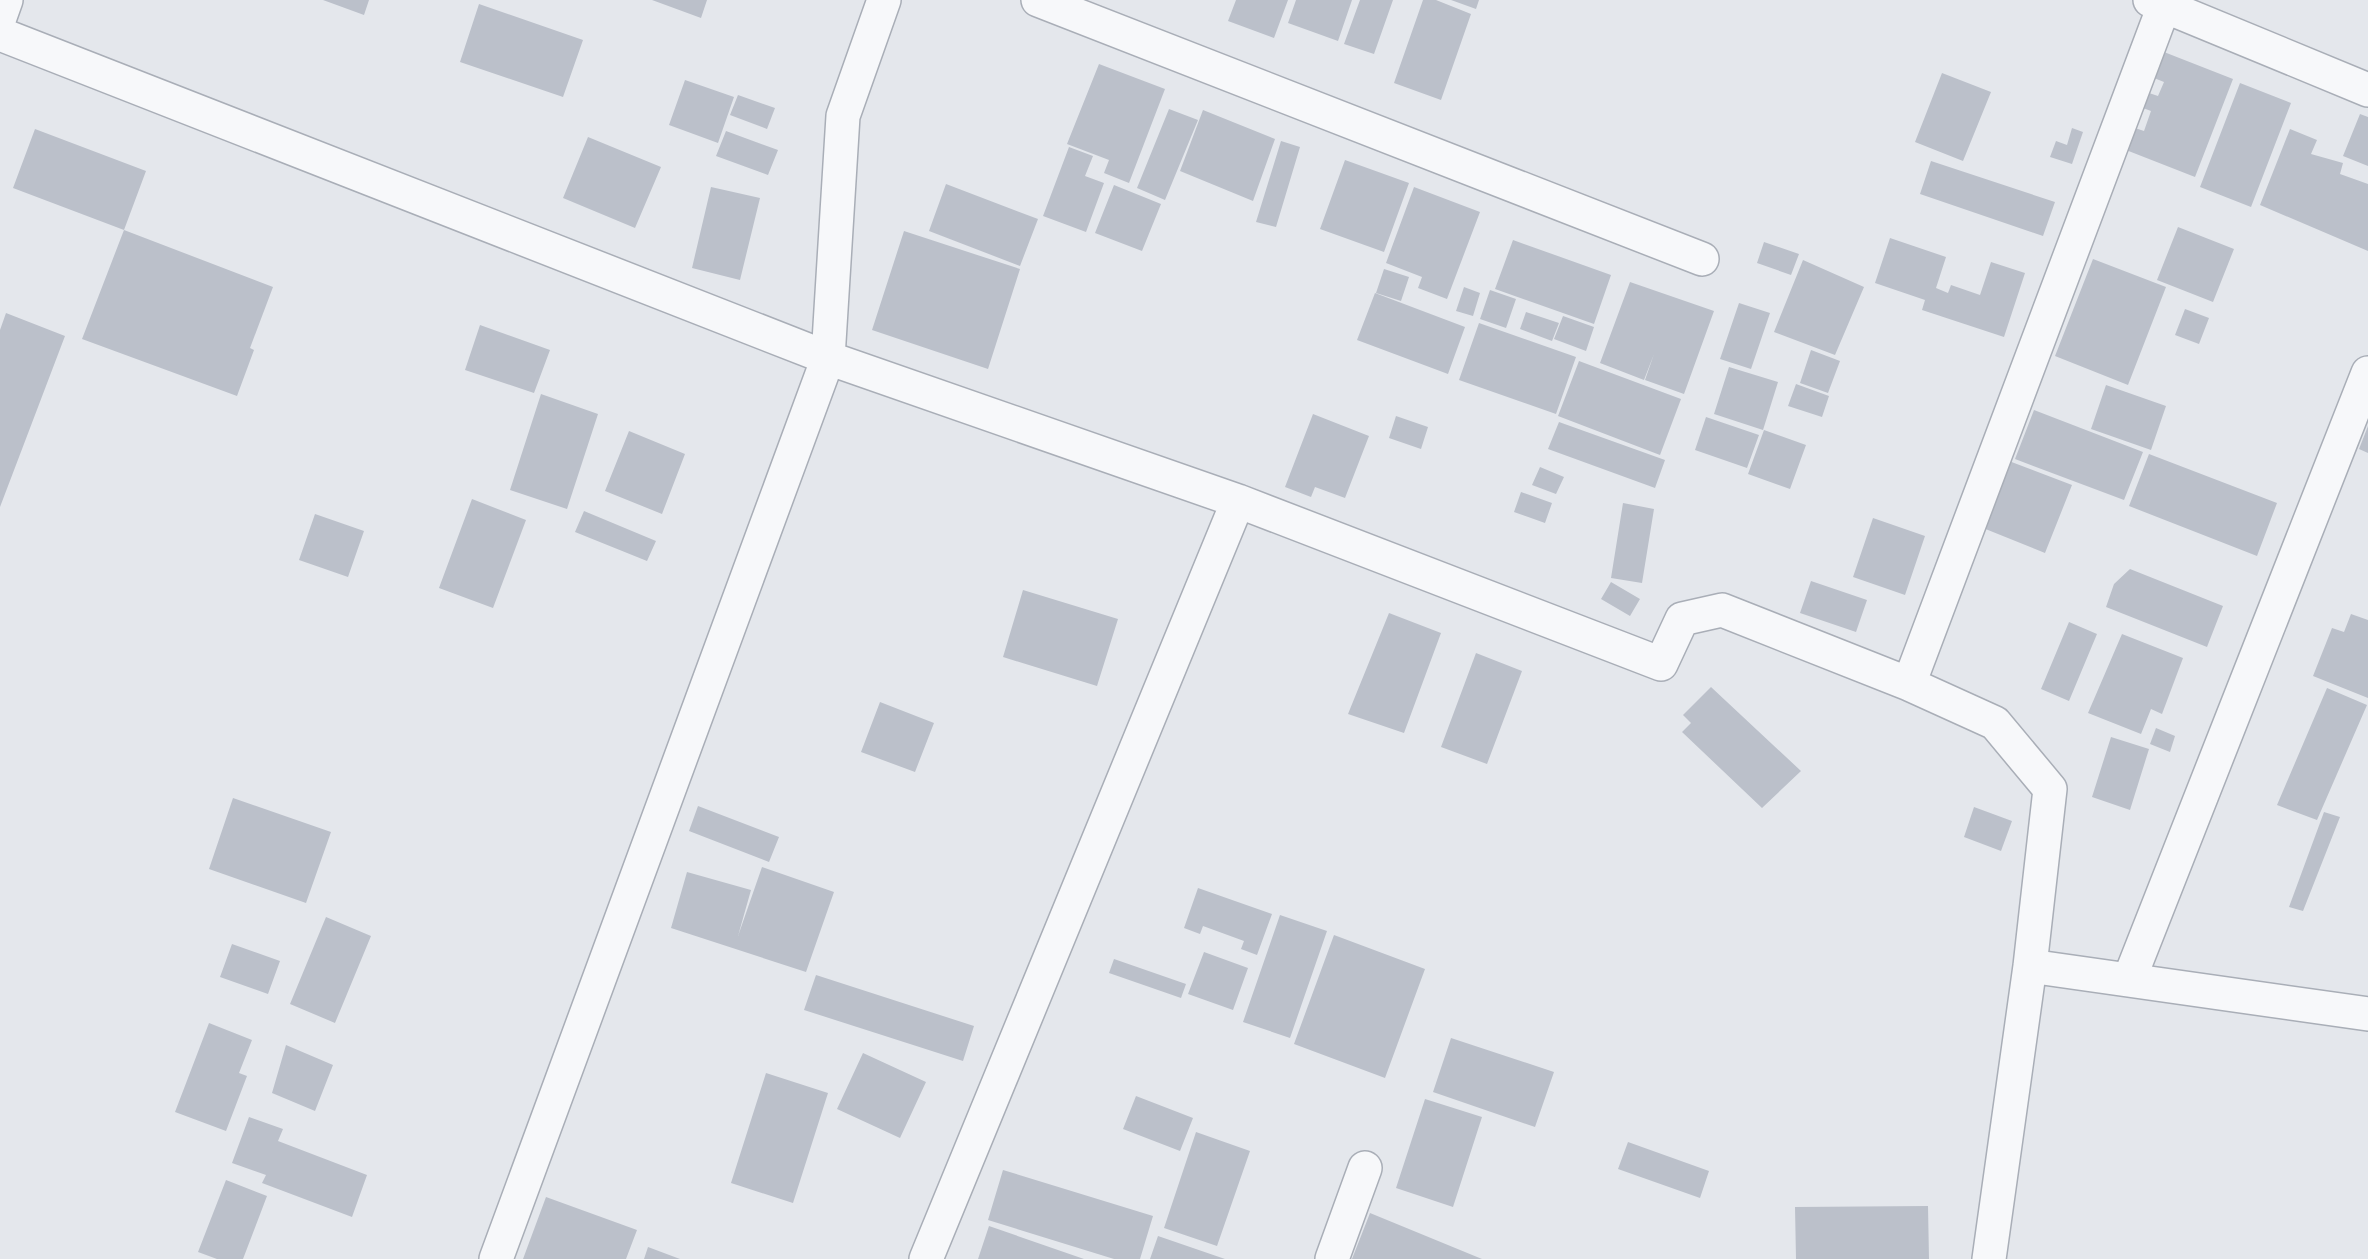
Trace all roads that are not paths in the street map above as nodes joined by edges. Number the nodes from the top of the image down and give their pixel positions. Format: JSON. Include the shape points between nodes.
{"nodes":[{"id":1,"x":6,"y":0,"type":"edge"},
{"id":2,"x":884,"y":0,"type":"edge"},
{"id":3,"x":1038,"y":0,"type":"edge"},
{"id":4,"x":2157,"y":3,"type":"edge"},
{"id":5,"x":0,"y":17,"type":"edge"},
{"id":6,"x":0,"y":34,"type":"edge"},
{"id":7,"x":2368,"y":90,"type":"edge"},
{"id":8,"x":1702,"y":259,"type":"dead end"},
{"id":9,"x":828,"y":358,"type":"junction"},
{"id":10,"x":2368,"y":373,"type":"edge"},
{"id":11,"x":1238,"y":501,"type":"junction"},
{"id":12,"x":1909,"y":684,"type":"junction"},
{"id":13,"x":2030,"y":966,"type":"junction"},
{"id":14,"x":2129,"y":980,"type":"junction"},
{"id":15,"x":2368,"y":1014,"type":"edge"},
{"id":16,"x":1365,"y":1168,"type":"dead end"},
{"id":17,"x":496,"y":1259,"type":"edge"},
{"id":18,"x":926,"y":1259,"type":"edge"},
{"id":19,"x":1332,"y":1259,"type":"edge"},
{"id":20,"x":1989,"y":1259,"type":"edge"}],
"edges":[{"from":1,"to":5,"type":"street"},
{"from":2,"to":9,"type":"street","via":[[843,116]]},
{"from":3,"to":8,"type":"street"},
{"from":4,"to":7,"type":"street"},
{"from":4,"to":12,"type":"street"},
{"from":6,"to":9,"type":"street"},
{"from":9,"to":11,"type":"street"},
{"from":9,"to":17,"type":"street"},
{"from":10,"to":14,"type":"street"},
{"from":11,"to":12,"type":"street","via":[[1661,664],[1682,619],[1722,610]]},
{"from":11,"to":18,"type":"street"},
{"from":12,"to":13,"type":"street","via":[[1995,723],[2050,789]]},
{"from":13,"to":14,"type":"street"},
{"from":13,"to":20,"type":"street"},
{"from":14,"to":15,"type":"street"},
{"from":16,"to":19,"type":"street"}]}
